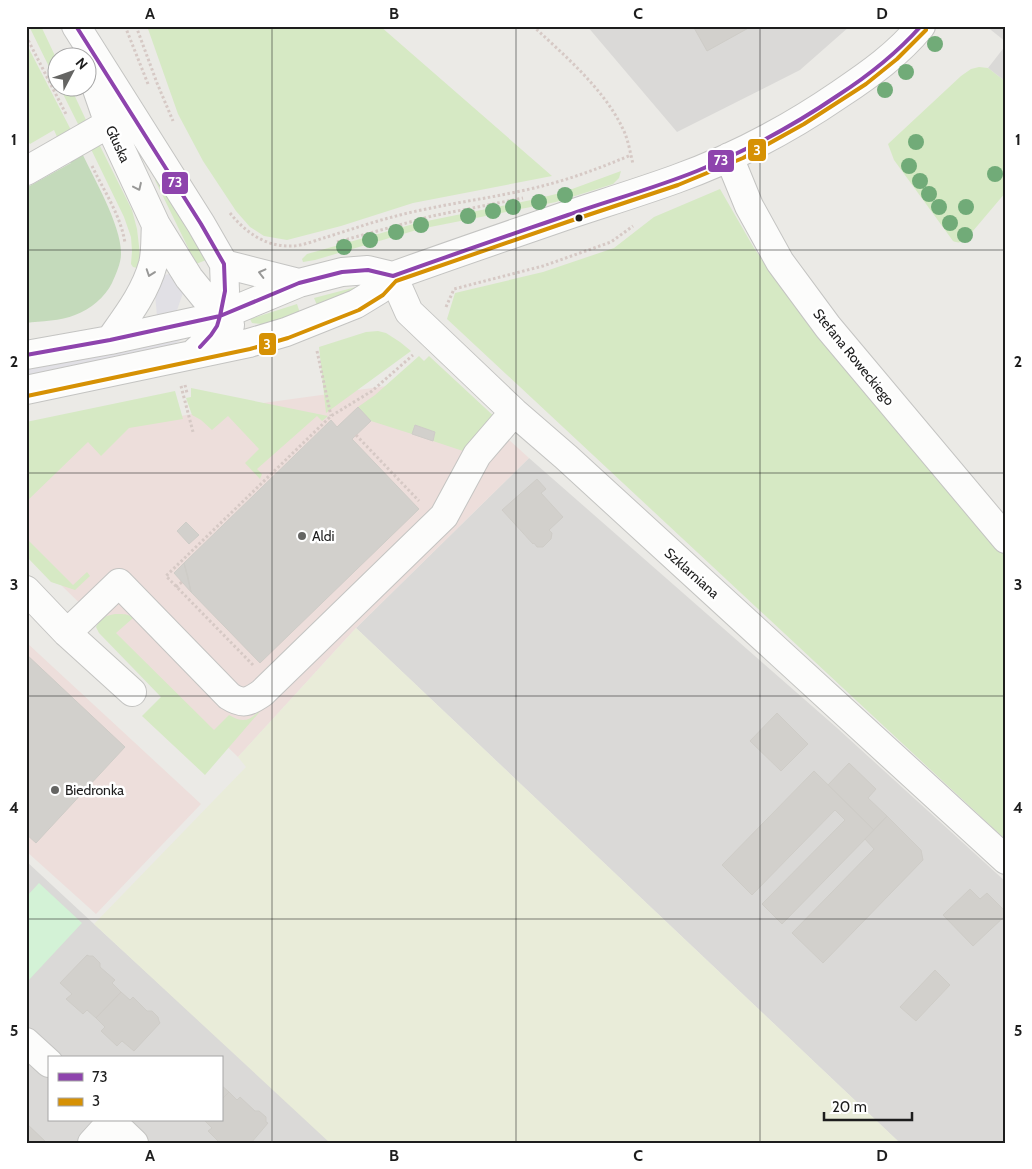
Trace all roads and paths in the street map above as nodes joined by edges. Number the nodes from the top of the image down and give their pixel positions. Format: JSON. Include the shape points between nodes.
{"nodes":[{"id":1,"x":125,"y":26,"type":"edge"},
{"id":2,"x":136,"y":26,"type":"edge"},
{"id":3,"x":533,"y":26,"type":"edge"},
{"id":4,"x":921,"y":26,"type":"edge"},
{"id":5,"x":83,"y":48,"type":"edge"},
{"id":6,"x":86,"y":48,"type":"edge"},
{"id":7,"x":98,"y":73,"type":"edge"},
{"id":8,"x":98,"y":79,"type":"edge"},
{"id":9,"x":151,"y":90,"type":"dead end"},
{"id":10,"x":119,"y":118,"type":"junction"},
{"id":11,"x":174,"y":125,"type":"dead end"},
{"id":12,"x":631,"y":155,"type":"junction"},
{"id":13,"x":729,"y":157,"type":"junction"},
{"id":14,"x":626,"y":167,"type":"dead end"},
{"id":15,"x":26,"y":171,"type":"edge"},
{"id":16,"x":531,"y":196,"type":"dead end"},
{"id":17,"x":228,"y":210,"type":"dead end"},
{"id":18,"x":640,"y":221,"type":"dead end"},
{"id":19,"x":156,"y":225,"type":"junction"},
{"id":20,"x":335,"y":243,"type":"dead end"},
{"id":21,"x":224,"y":264,"type":"junction"},
{"id":22,"x":393,"y":276,"type":"junction"},
{"id":23,"x":299,"y":283,"type":"junction"},
{"id":24,"x":220,"y":316,"type":"junction"},
{"id":25,"x":433,"y":336,"type":"junction"},
{"id":26,"x":110,"y":340,"type":"junction"},
{"id":27,"x":249,"y":343,"type":"junction"},
{"id":28,"x":316,"y":343,"type":"dead end"},
{"id":29,"x":26,"y":355,"type":"edge"},
{"id":30,"x":192,"y":355,"type":"junction"},
{"id":31,"x":26,"y":390,"type":"edge"},
{"id":32,"x":187,"y":393,"type":"dead end"},
{"id":33,"x":514,"y":412,"type":"junction"},
{"id":34,"x":332,"y":416,"type":"junction"},
{"id":35,"x":193,"y":432,"type":"dead end"},
{"id":36,"x":356,"y":435,"type":"dead end"},
{"id":37,"x":420,"y":502,"type":"dead end"},
{"id":38,"x":1006,"y":539,"type":"edge"},
{"id":39,"x":182,"y":582,"type":"dead end"},
{"id":40,"x":176,"y":587,"type":"junction"},
{"id":41,"x":26,"y":590,"type":"edge"},
{"id":42,"x":67,"y":633,"type":"junction"},
{"id":43,"x":258,"y":670,"type":"dead end"},
{"id":44,"x":132,"y":692,"type":"dead end"},
{"id":45,"x":1006,"y":860,"type":"edge"},
{"id":46,"x":26,"y":1042,"type":"edge"},
{"id":47,"x":48,"y":1062,"type":"edge"},
{"id":48,"x":110,"y":1122,"type":"edge"},
{"id":49,"x":112,"y":1122,"type":"edge"},
{"id":50,"x":92,"y":1143,"type":"edge"},
{"id":51,"x":134,"y":1143,"type":"edge"}],
"edges":[{"from":1,"to":9,"type":"path"},
{"from":2,"to":11,"type":"path"},
{"from":3,"to":12,"type":"path","via":[[580,70],[608,104],[623,128]]},
{"from":4,"to":13,"type":"street","via":[[895,54],[859,82],[803,118]]},
{"from":5,"to":6,"type":"street","name":"Głuska","via":[[76,26]]},
{"from":7,"to":10,"type":"street","name":"Głuska"},
{"from":8,"to":10,"type":"street","name":"Głuska"},
{"from":10,"to":15,"type":"street"},
{"from":10,"to":19,"type":"street","name":"Głuska","one_way":true},
{"from":10,"to":21,"type":"street","name":"Głuska","via":[[201,224]]},
{"from":12,"to":14,"type":"path","via":[[633,166]]},
{"from":12,"to":17,"type":"path","via":[[548,185],[398,215],[292,247],[275,245],[256,237]]},
{"from":13,"to":22,"type":"street"},
{"from":13,"to":38,"type":"street","name":"Stefana Roweckiego","via":[[749,206],[780,262],[828,327]]},
{"from":16,"to":20,"type":"path","via":[[432,216]]},
{"from":18,"to":25,"type":"path","via":[[611,242],[543,266],[454,290],[442,318],[444,325]]},
{"from":19,"to":24,"type":"street","name":"Głuska","via":[[189,278]]},
{"from":19,"to":26,"type":"street","name":"Głuska","one_way":true,"via":[[154,263],[146,284]]},
{"from":23,"to":21,"type":"street","one_way":true},
{"from":21,"to":24,"type":"street","name":"Głuska","via":[[225,291]]},
{"from":22,"to":23,"type":"street","via":[[368,270],[342,272]]},
{"from":22,"to":25,"type":"street","name":"Szklarniana","via":[[409,312]]},
{"from":22,"to":27,"type":"street","via":[[379,290],[356,304]]},
{"from":23,"to":24,"type":"street"},
{"from":24,"to":26,"type":"street"},
{"from":24,"to":27,"type":"street","name":"Głuska"},
{"from":24,"to":30,"type":"street","name":"Głuska","via":[[211,335]]},
{"from":25,"to":33,"type":"street","name":"Szklarniana"},
{"from":25,"to":34,"type":"path","via":[[372,391]]},
{"from":26,"to":29,"type":"street"},
{"from":27,"to":30,"type":"street"},
{"from":28,"to":34,"type":"path"},
{"from":30,"to":31,"type":"street"},
{"from":32,"to":35,"type":"path","via":[[183,385]]},
{"from":33,"to":42,"type":"street","via":[[477,455],[444,516],[253,699],[236,701],[230,696],[119,583]]},
{"from":33,"to":45,"type":"street","name":"Szklarniana"},
{"from":34,"to":40,"type":"path","via":[[166,576]]},
{"from":36,"to":37,"type":"path"},
{"from":39,"to":40,"type":"path"},
{"from":40,"to":43,"type":"path"},
{"from":41,"to":42,"type":"street"},
{"from":42,"to":44,"type":"street"},
{"from":46,"to":47,"type":"street"},
{"from":48,"to":50,"type":"street"},
{"from":49,"to":51,"type":"street"}]}
